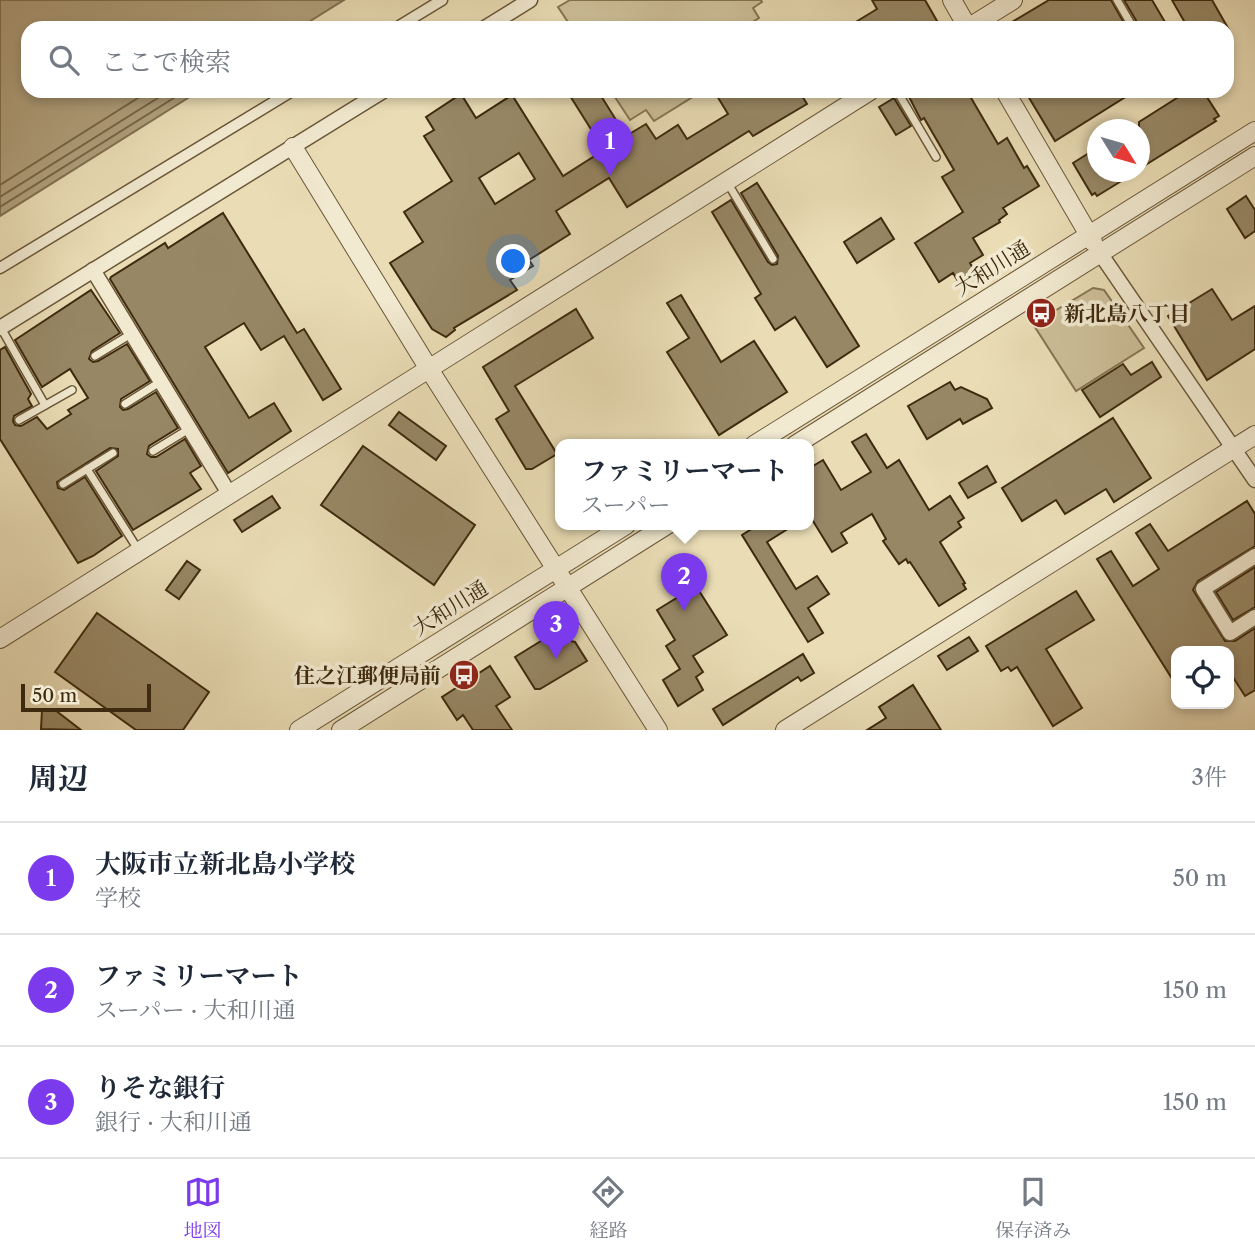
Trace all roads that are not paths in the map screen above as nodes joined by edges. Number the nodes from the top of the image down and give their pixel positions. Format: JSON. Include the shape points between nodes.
{"nodes":[{"id":1,"x":442,"y":0,"type":"edge"},
{"id":2,"x":530,"y":0,"type":"edge"},
{"id":3,"x":952,"y":0,"type":"edge"},
{"id":4,"x":1013,"y":0,"type":"edge"},
{"id":5,"x":1117,"y":0,"type":"edge"},
{"id":6,"x":408,"y":21,"type":"edge"},
{"id":7,"x":496,"y":21,"type":"edge"},
{"id":8,"x":964,"y":21,"type":"edge"},
{"id":9,"x":979,"y":21,"type":"edge"},
{"id":10,"x":1129,"y":21,"type":"edge"},
{"id":11,"x":280,"y":98,"type":"edge"},
{"id":12,"x":372,"y":98,"type":"edge"},
{"id":13,"x":859,"y":98,"type":"edge"},
{"id":14,"x":901,"y":98,"type":"edge"},
{"id":15,"x":1009,"y":98,"type":"edge"},
{"id":16,"x":1255,"y":131,"type":"edge"},
{"id":17,"x":293,"y":147,"type":"junction"},
{"id":18,"x":1255,"y":156,"type":"edge"},
{"id":19,"x":936,"y":157,"type":"dead end"},
{"id":20,"x":727,"y":181,"type":"junction"},
{"id":21,"x":1088,"y":235,"type":"junction"},
{"id":22,"x":1100,"y":253,"type":"junction"},
{"id":23,"x":773,"y":259,"type":"dead end"},
{"id":24,"x":0,"y":268,"type":"edge"},
{"id":25,"x":93,"y":270,"type":"junction"},
{"id":26,"x":0,"y":328,"type":"edge"},
{"id":27,"x":132,"y":333,"type":"junction"},
{"id":28,"x":95,"y":356,"type":"dead end"},
{"id":29,"x":429,"y":369,"type":"junction"},
{"id":30,"x":161,"y":382,"type":"junction"},
{"id":31,"x":72,"y":390,"type":"dead end"},
{"id":32,"x":125,"y":404,"type":"dead end"},
{"id":33,"x":45,"y":405,"type":"junction"},
{"id":34,"x":19,"y":420,"type":"dead end"},
{"id":35,"x":190,"y":428,"type":"junction"},
{"id":36,"x":1255,"y":435,"type":"edge"},
{"id":37,"x":764,"y":439,"type":"edge"},
{"id":38,"x":806,"y":439,"type":"edge"},
{"id":39,"x":1234,"y":449,"type":"junction"},
{"id":40,"x":153,"y":451,"type":"dead end"},
{"id":41,"x":113,"y":453,"type":"dead end"},
{"id":42,"x":87,"y":469,"type":"junction"},
{"id":43,"x":1255,"y":480,"type":"edge"},
{"id":44,"x":62,"y":484,"type":"dead end"},
{"id":45,"x":230,"y":495,"type":"junction"},
{"id":46,"x":618,"y":530,"type":"edge"},
{"id":47,"x":659,"y":530,"type":"edge"},
{"id":48,"x":139,"y":552,"type":"junction"},
{"id":49,"x":1255,"y":556,"type":"edge"},
{"id":50,"x":556,"y":569,"type":"junction"},
{"id":51,"x":568,"y":587,"type":"junction"},
{"id":52,"x":1255,"y":617,"type":"edge"},
{"id":53,"x":0,"y":639,"type":"edge"},
{"id":54,"x":299,"y":730,"type":"edge"},
{"id":55,"x":341,"y":730,"type":"edge"},
{"id":56,"x":658,"y":730,"type":"edge"},
{"id":57,"x":785,"y":730,"type":"edge"}],
"edges":[{"from":1,"to":6,"type":"street"},
{"from":2,"to":7,"type":"street"},
{"from":3,"to":8,"type":"street"},
{"from":4,"to":9,"type":"street"},
{"from":5,"to":10,"type":"lane"},
{"from":11,"to":24,"type":"street"},
{"from":12,"to":17,"type":"street"},
{"from":13,"to":20,"type":"street"},
{"from":14,"to":19,"type":"lane"},
{"from":15,"to":21,"type":"street"},
{"from":16,"to":21,"type":"street","name":"大和川通"},
{"from":17,"to":25,"type":"street"},
{"from":17,"to":29,"type":"street"},
{"from":18,"to":22,"type":"street"},
{"from":20,"to":23,"type":"lane"},
{"from":20,"to":29,"type":"street"},
{"from":21,"to":22,"type":"street"},
{"from":21,"to":37,"type":"street","name":"大和川通"},
{"from":22,"to":38,"type":"street"},
{"from":22,"to":39,"type":"street"},
{"from":25,"to":26,"type":"street"},
{"from":25,"to":27,"type":"street"},
{"from":26,"to":33,"type":"lane"},
{"from":27,"to":28,"type":"lane"},
{"from":27,"to":30,"type":"street"},
{"from":29,"to":45,"type":"street"},
{"from":29,"to":50,"type":"street"},
{"from":30,"to":32,"type":"lane"},
{"from":30,"to":35,"type":"street"},
{"from":31,"to":33,"type":"lane"},
{"from":33,"to":34,"type":"lane"},
{"from":35,"to":40,"type":"lane"},
{"from":35,"to":45,"type":"street"},
{"from":36,"to":39,"type":"street"},
{"from":39,"to":43,"type":"street"},
{"from":39,"to":57,"type":"street"},
{"from":41,"to":42,"type":"lane"},
{"from":42,"to":44,"type":"lane"},
{"from":42,"to":48,"type":"lane"},
{"from":45,"to":48,"type":"street"},
{"from":46,"to":50,"type":"street","name":"大和川通"},
{"from":47,"to":51,"type":"street"},
{"from":48,"to":53,"type":"street"},
{"from":49,"to":52,"type":"street","via":[[1203,589],[1230,633]]},
{"from":50,"to":51,"type":"street"},
{"from":50,"to":54,"type":"street","name":"大和川通"},
{"from":51,"to":55,"type":"street"},
{"from":51,"to":56,"type":"street"}]}
